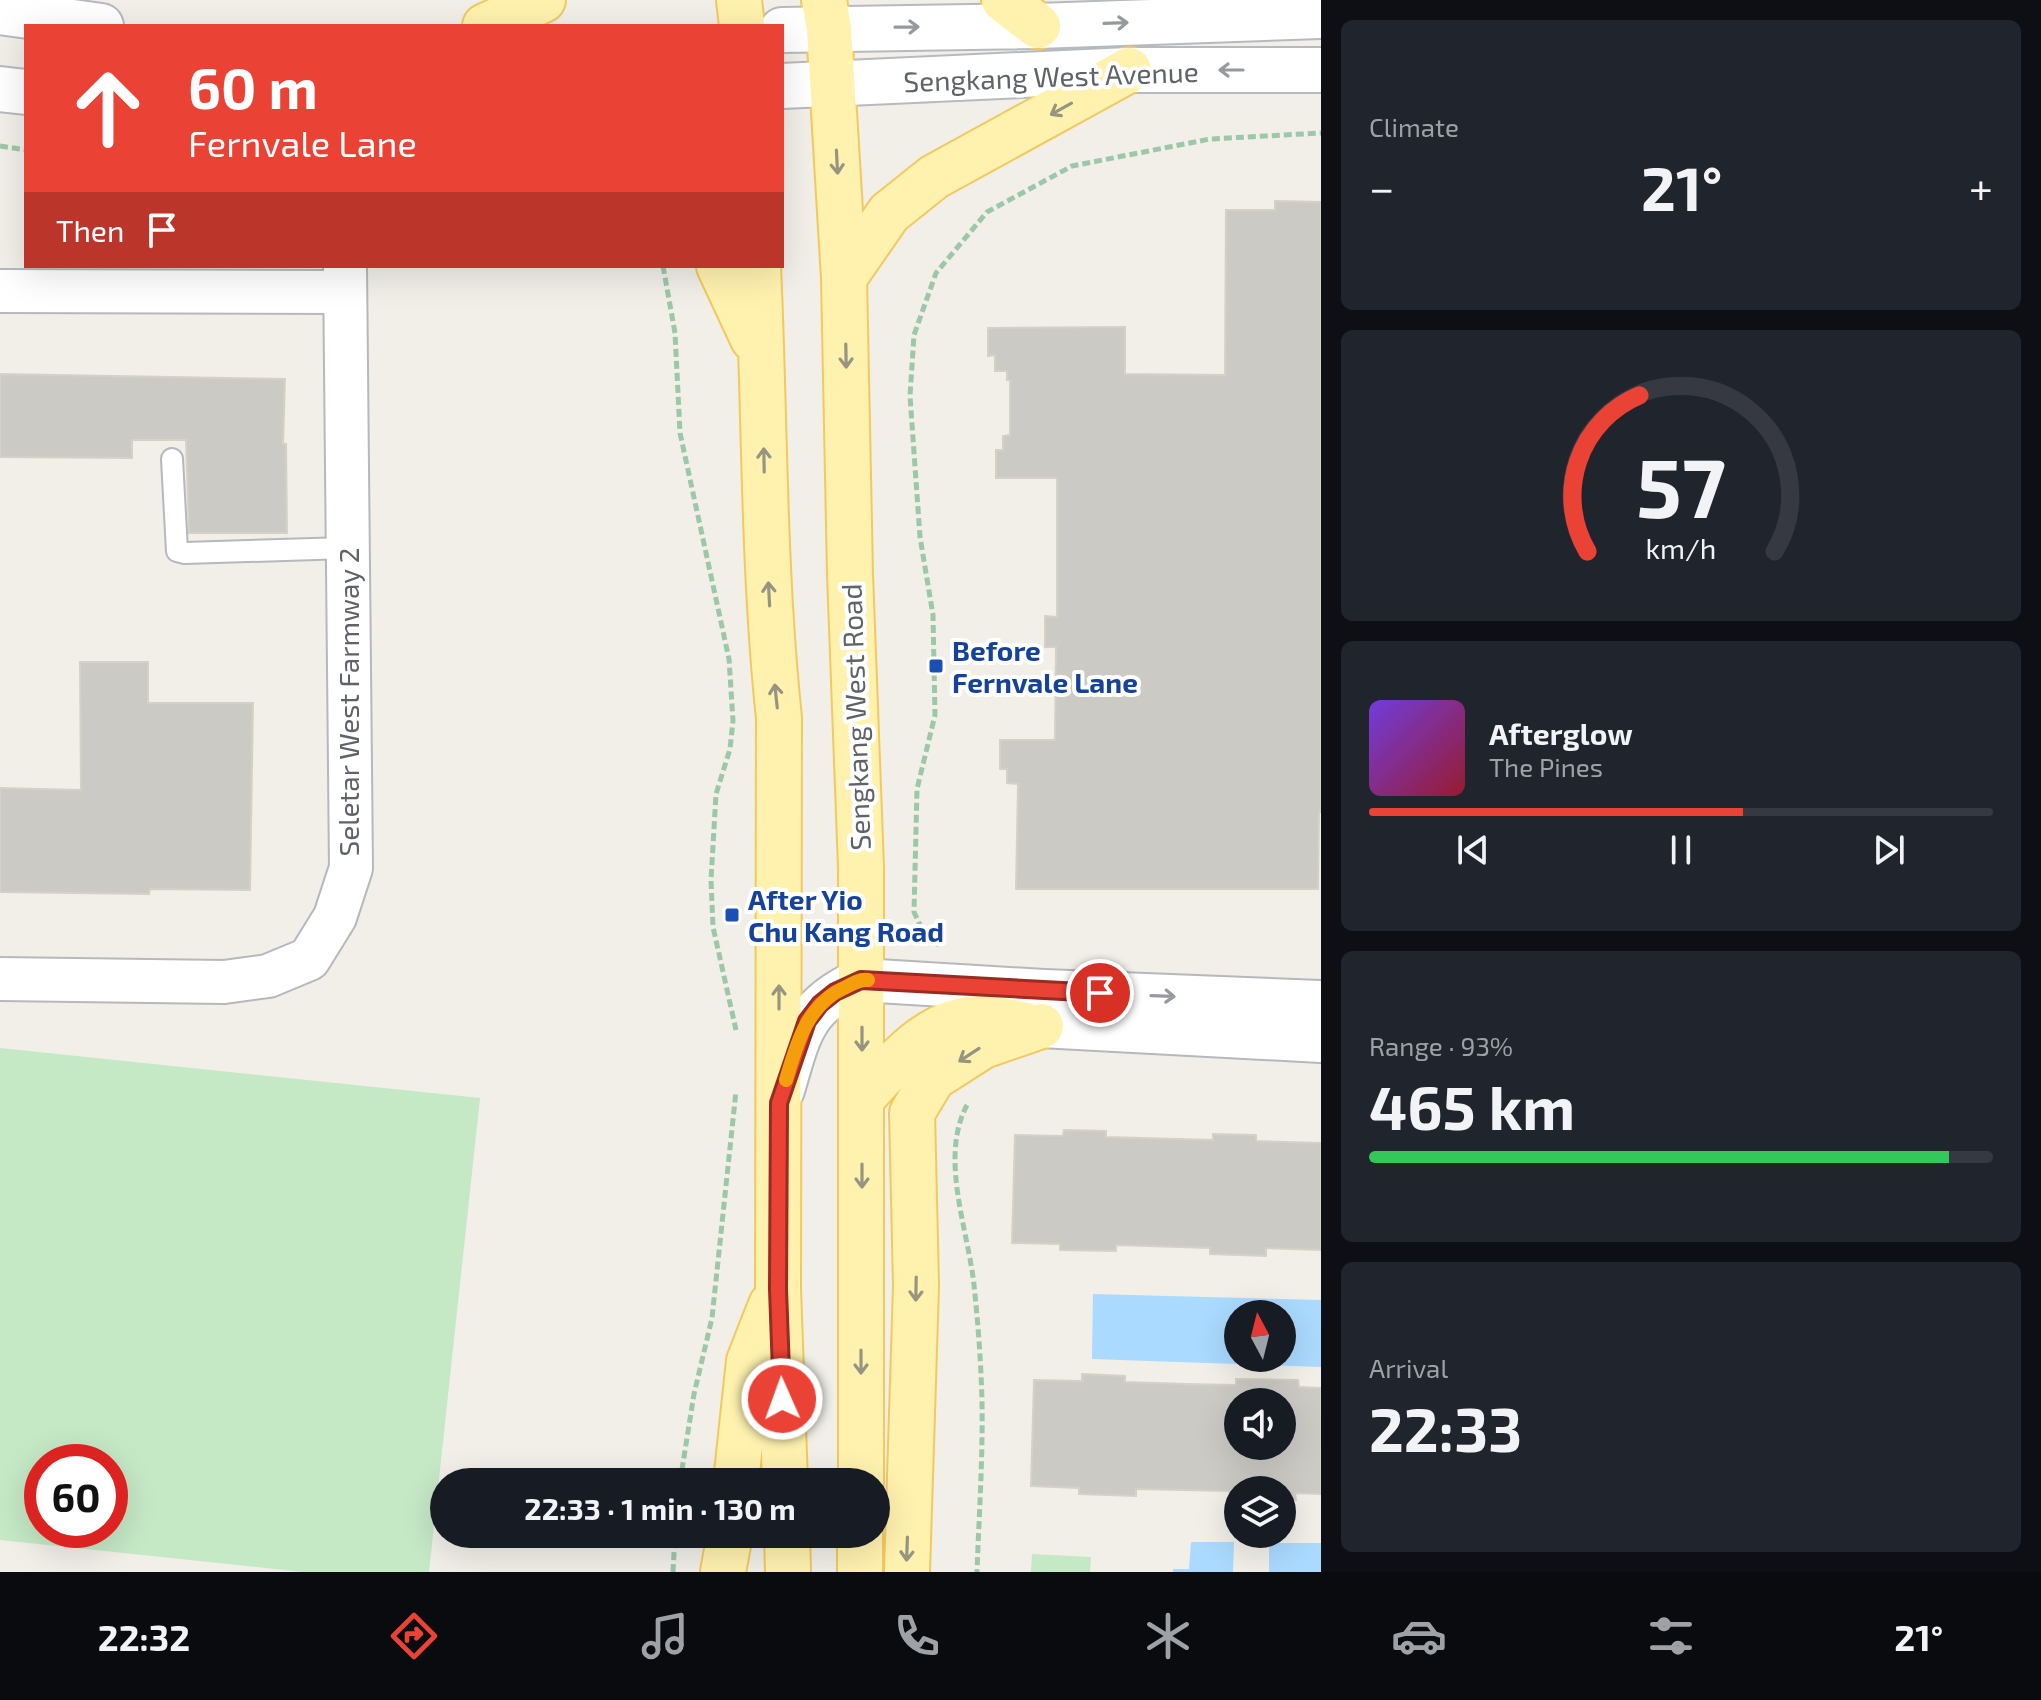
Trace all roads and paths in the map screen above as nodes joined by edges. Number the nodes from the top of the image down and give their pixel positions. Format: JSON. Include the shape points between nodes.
{"nodes":[{"id":1,"x":543,"y":0,"type":"edge"},
{"id":2,"x":739,"y":0,"type":"edge"},
{"id":3,"x":0,"y":12,"type":"edge"},
{"id":4,"x":1021,"y":13,"type":"edge"},
{"id":5,"x":827,"y":14,"type":"edge"},
{"id":6,"x":1321,"y":16,"type":"edge"},
{"id":7,"x":87,"y":24,"type":"edge"},
{"id":8,"x":489,"y":24,"type":"edge"},
{"id":9,"x":742,"y":24,"type":"edge"},
{"id":10,"x":784,"y":29,"type":"edge"},
{"id":11,"x":1129,"y":70,"type":"junction"},
{"id":12,"x":1321,"y":70,"type":"edge"},
{"id":13,"x":832,"y":84,"type":"junction"},
{"id":14,"x":784,"y":86,"type":"edge"},
{"id":15,"x":0,"y":89,"type":"edge"},
{"id":16,"x":24,"y":92,"type":"edge"},
{"id":17,"x":1321,"y":133,"type":"edge"},
{"id":18,"x":0,"y":146,"type":"edge"},
{"id":19,"x":24,"y":150,"type":"edge"},
{"id":20,"x":663,"y":268,"type":"edge"},
{"id":21,"x":720,"y":268,"type":"edge"},
{"id":22,"x":758,"y":268,"type":"edge"},
{"id":23,"x":844,"y":278,"type":"junction"},
{"id":24,"x":345,"y":279,"type":"edge"},
{"id":25,"x":0,"y":291,"type":"edge"},
{"id":26,"x":762,"y":359,"type":"junction"},
{"id":27,"x":172,"y":459,"type":"dead end"},
{"id":28,"x":347,"y":548,"type":"junction"},
{"id":29,"x":914,"y":912,"type":"dead end"},
{"id":30,"x":0,"y":979,"type":"edge"},
{"id":31,"x":861,"y":980,"type":"junction"},
{"id":32,"x":1321,"y":1002,"type":"edge"},
{"id":33,"x":1242,"y":1018,"type":"junction"},
{"id":34,"x":1041,"y":1026,"type":"junction"},
{"id":35,"x":737,"y":1034,"type":"dead end"},
{"id":36,"x":1321,"y":1041,"type":"edge"},
{"id":37,"x":736,"y":1088,"type":"dead end"},
{"id":38,"x":973,"y":1095,"type":"dead end"},
{"id":39,"x":862,"y":1098,"type":"junction"},
{"id":40,"x":779,"y":1103,"type":"junction"},
{"id":41,"x":778,"y":1289,"type":"junction"},
{"id":42,"x":682,"y":1468,"type":"edge"},
{"id":43,"x":738,"y":1468,"type":"edge"},
{"id":44,"x":784,"y":1468,"type":"edge"},
{"id":45,"x":861,"y":1468,"type":"edge"},
{"id":46,"x":674,"y":1548,"type":"edge"},
{"id":47,"x":727,"y":1548,"type":"edge"},
{"id":48,"x":787,"y":1548,"type":"edge"},
{"id":49,"x":673,"y":1572,"type":"edge"},
{"id":50,"x":723,"y":1572,"type":"edge"},
{"id":51,"x":788,"y":1572,"type":"edge"},
{"id":52,"x":907,"y":1572,"type":"edge"},
{"id":53,"x":977,"y":1572,"type":"edge"}],
"edges":[{"from":1,"to":8,"type":"main road"},
{"from":2,"to":9,"type":"main road"},
{"from":3,"to":7,"type":"main road"},
{"from":5,"to":4,"type":"main road","name":"Sengkang West Avenue","one_way":true},
{"from":4,"to":6,"type":"main road","name":"Sengkang West Avenue","one_way":true},
{"from":5,"to":10,"type":"main road","name":"Sengkang West Avenue"},
{"from":5,"to":13,"type":"main road","name":"Sengkang West Road"},
{"from":12,"to":11,"type":"main road","name":"Sengkang West Avenue","one_way":true},
{"from":11,"to":13,"type":"main road","name":"Sengkang West Avenue"},
{"from":11,"to":23,"type":"main road","one_way":true,"via":[[934,177],[889,213]]},
{"from":13,"to":14,"type":"main road","name":"Sengkang West Avenue"},
{"from":13,"to":23,"type":"main road","name":"Sengkang West Road","one_way":true},
{"from":15,"to":16,"type":"main road"},
{"from":17,"to":29,"type":"path","via":[[1210,139],[1072,166],[987,212],[936,273],[914,335],[910,396],[920,537],[933,615],[935,715],[917,789]]},
{"from":18,"to":19,"type":"path"},
{"from":20,"to":35,"type":"path","via":[[675,333],[680,433],[729,659],[733,721],[716,794],[711,880],[713,927]]},
{"from":21,"to":26,"type":"main road"},
{"from":22,"to":26,"type":"main road"},
{"from":23,"to":31,"type":"main road","name":"Sengkang West Road","one_way":true},
{"from":24,"to":25,"type":"street"},
{"from":24,"to":28,"type":"street","name":"Seletar West Farmway 2"},
{"from":40,"to":26,"type":"main road","one_way":true,"via":[[779,718],[771,650]]},
{"from":27,"to":28,"type":"lane","via":[[177,551]]},
{"from":28,"to":30,"type":"street","name":"Seletar West Farmway 2","via":[[351,868],[335,917],[309,959],[268,976],[224,982]]},
{"from":31,"to":33,"type":"street","one_way":true},
{"from":31,"to":39,"type":"main road","name":"Sengkang West Road","one_way":true},
{"from":31,"to":40,"type":"street","via":[[835,992],[807,1021]]},
{"from":32,"to":33,"type":"street"},
{"from":33,"to":34,"type":"street"},
{"from":33,"to":36,"type":"street"},
{"from":34,"to":39,"type":"main road","via":[[978,1018],[952,1023],[906,1051]]},
{"from":34,"to":52,"type":"main road","one_way":true,"via":[[983,1046],[933,1078],[912,1113],[916,1286]]},
{"from":37,"to":42,"type":"path","via":[[712,1318]]},
{"from":38,"to":53,"type":"path","via":[[957,1139],[957,1191],[974,1283],[981,1387]]},
{"from":39,"to":45,"type":"main road","name":"Sengkang West Road","one_way":true},
{"from":40,"to":41,"type":"main road"},
{"from":41,"to":43,"type":"main road","via":[[749,1361]]},
{"from":41,"to":44,"type":"main road"},
{"from":46,"to":49,"type":"path"},
{"from":47,"to":50,"type":"main road"},
{"from":48,"to":51,"type":"main road"}]}
